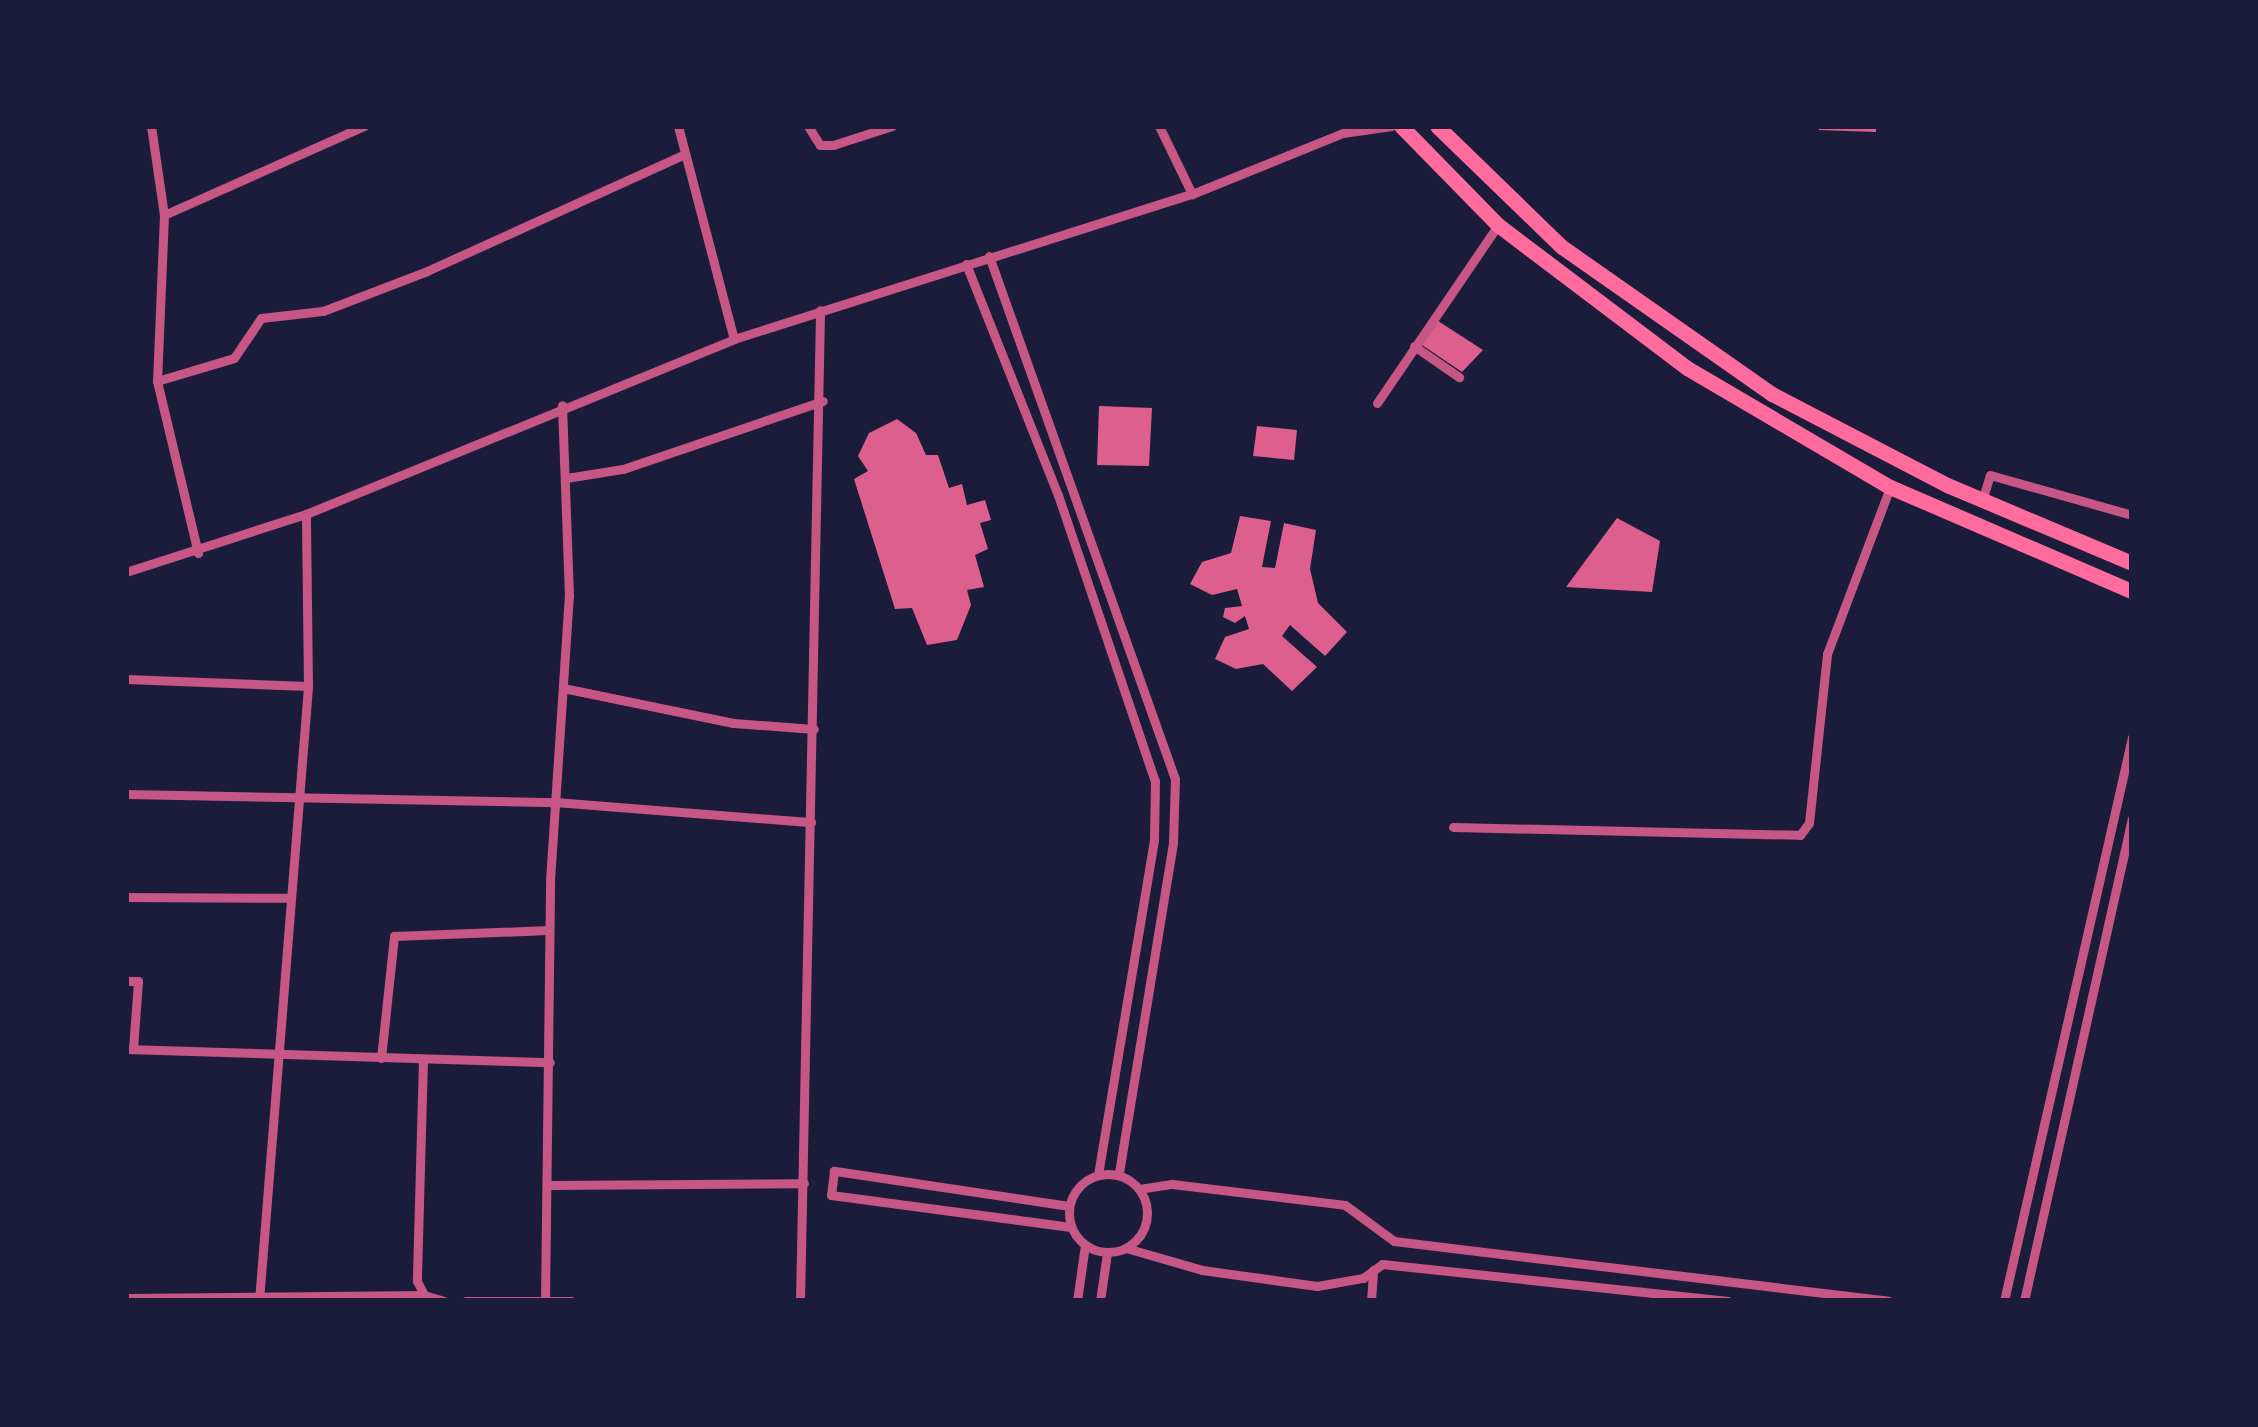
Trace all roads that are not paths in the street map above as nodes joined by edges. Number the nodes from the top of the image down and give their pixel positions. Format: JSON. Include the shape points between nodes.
{"nodes":[{"id":1,"x":151,"y":126,"type":"edge"},
{"id":2,"x":364,"y":126,"type":"edge"},
{"id":3,"x":678,"y":126,"type":"edge"},
{"id":4,"x":808,"y":126,"type":"edge"},
{"id":5,"x":892,"y":126,"type":"edge"},
{"id":6,"x":1159,"y":126,"type":"edge"},
{"id":7,"x":1391,"y":126,"type":"edge"},
{"id":8,"x":1401,"y":126,"type":"edge"},
{"id":9,"x":1437,"y":126,"type":"edge"},
{"id":10,"x":1344,"y":130,"type":"edge"},
{"id":11,"x":686,"y":154,"type":"junction"},
{"id":12,"x":1192,"y":194,"type":"junction"},
{"id":13,"x":164,"y":215,"type":"junction"},
{"id":14,"x":1498,"y":225,"type":"junction"},
{"id":15,"x":1562,"y":247,"type":"junction"},
{"id":16,"x":989,"y":256,"type":"junction"},
{"id":17,"x":1550,"y":263,"type":"junction"},
{"id":18,"x":966,"y":264,"type":"junction"},
{"id":19,"x":820,"y":310,"type":"junction"},
{"id":20,"x":734,"y":339,"type":"junction"},
{"id":21,"x":1414,"y":346,"type":"junction"},
{"id":22,"x":1459,"y":377,"type":"dead end"},
{"id":23,"x":157,"y":381,"type":"junction"},
{"id":24,"x":823,"y":401,"type":"junction"},
{"id":25,"x":1376,"y":403,"type":"dead end"},
{"id":26,"x":562,"y":405,"type":"junction"},
{"id":27,"x":1051,"y":419,"type":"junction"},
{"id":28,"x":1031,"y":426,"type":"junction"},
{"id":29,"x":1900,"y":462,"type":"junction"},
{"id":30,"x":566,"y":478,"type":"junction"},
{"id":31,"x":1890,"y":487,"type":"junction"},
{"id":32,"x":1982,"y":501,"type":"junction"},
{"id":33,"x":305,"y":514,"type":"junction"},
{"id":34,"x":2132,"y":514,"type":"edge"},
{"id":35,"x":198,"y":554,"type":"junction"},
{"id":36,"x":2132,"y":562,"type":"edge"},
{"id":37,"x":126,"y":572,"type":"edge"},
{"id":38,"x":2132,"y":591,"type":"edge"},
{"id":39,"x":126,"y":679,"type":"edge"},
{"id":40,"x":308,"y":686,"type":"junction"},
{"id":41,"x":562,"y":688,"type":"junction"},
{"id":42,"x":814,"y":729,"type":"junction"},
{"id":43,"x":2132,"y":737,"type":"edge"},
{"id":44,"x":126,"y":794,"type":"edge"},
{"id":45,"x":301,"y":795,"type":"junction"},
{"id":46,"x":555,"y":802,"type":"junction"},
{"id":47,"x":2132,"y":819,"type":"edge"},
{"id":48,"x":811,"y":821,"type":"junction"},
{"id":49,"x":1453,"y":827,"type":"dead end"},
{"id":50,"x":126,"y":897,"type":"edge"},
{"id":51,"x":291,"y":898,"type":"junction"},
{"id":52,"x":548,"y":930,"type":"junction"},
{"id":53,"x":126,"y":981,"type":"edge"},
{"id":54,"x":2076,"y":983,"type":"junction"},
{"id":55,"x":2095,"y":989,"type":"junction"},
{"id":56,"x":1119,"y":1046,"type":"junction"},
{"id":57,"x":1141,"y":1048,"type":"junction"},
{"id":58,"x":129,"y":1049,"type":"edge"},
{"id":59,"x":277,"y":1053,"type":"junction"},
{"id":60,"x":381,"y":1058,"type":"junction"},
{"id":61,"x":422,"y":1060,"type":"junction"},
{"id":62,"x":550,"y":1062,"type":"junction"},
{"id":63,"x":1098,"y":1174,"type":"junction"},
{"id":64,"x":1119,"y":1174,"type":"junction"},
{"id":65,"x":804,"y":1183,"type":"junction"},
{"id":66,"x":548,"y":1185,"type":"junction"},
{"id":67,"x":973,"y":1189,"type":"junction"},
{"id":68,"x":1139,"y":1189,"type":"junction"},
{"id":69,"x":1069,"y":1206,"type":"junction"},
{"id":70,"x":970,"y":1210,"type":"junction"},
{"id":71,"x":1071,"y":1227,"type":"junction"},
{"id":72,"x":1085,"y":1245,"type":"junction"},
{"id":73,"x":1126,"y":1248,"type":"junction"},
{"id":74,"x":1107,"y":1253,"type":"junction"},
{"id":75,"x":1373,"y":1270,"type":"junction"},
{"id":76,"x":424,"y":1295,"type":"junction"},
{"id":77,"x":126,"y":1298,"type":"edge"},
{"id":78,"x":259,"y":1298,"type":"edge"},
{"id":79,"x":545,"y":1300,"type":"edge"},
{"id":80,"x":444,"y":1301,"type":"edge"},
{"id":81,"x":466,"y":1301,"type":"edge"},
{"id":82,"x":571,"y":1301,"type":"edge"},
{"id":83,"x":800,"y":1301,"type":"edge"},
{"id":84,"x":1077,"y":1301,"type":"edge"},
{"id":85,"x":1100,"y":1301,"type":"edge"},
{"id":86,"x":1371,"y":1301,"type":"edge"},
{"id":87,"x":1728,"y":1301,"type":"edge"},
{"id":88,"x":1888,"y":1301,"type":"edge"},
{"id":89,"x":2004,"y":1301,"type":"edge"},
{"id":90,"x":2024,"y":1301,"type":"edge"}],
"edges":[{"from":1,"to":13,"type":"street"},
{"from":2,"to":13,"type":"street"},
{"from":3,"to":11,"type":"street"},
{"from":4,"to":5,"type":"street","via":[[820,145],[833,146]]},
{"from":6,"to":12,"type":"street"},
{"from":7,"to":10,"type":"street"},
{"from":8,"to":14,"type":"highway"},
{"from":9,"to":15,"type":"highway"},
{"from":10,"to":12,"type":"street"},
{"from":11,"to":20,"type":"street"},
{"from":11,"to":23,"type":"street","via":[[427,271],[323,311],[261,318],[234,358]]},
{"from":12,"to":16,"type":"street"},
{"from":13,"to":23,"type":"street"},
{"from":14,"to":17,"type":"highway"},
{"from":14,"to":21,"type":"street"},
{"from":15,"to":17,"type":"highway"},
{"from":15,"to":29,"type":"highway","via":[[1772,394]]},
{"from":16,"to":18,"type":"street"},
{"from":16,"to":27,"type":"street"},
{"from":17,"to":31,"type":"highway","via":[[1687,368]]},
{"from":18,"to":19,"type":"street"},
{"from":18,"to":28,"type":"street"},
{"from":19,"to":20,"type":"street"},
{"from":19,"to":24,"type":"street"},
{"from":20,"to":26,"type":"street"},
{"from":21,"to":22,"type":"street"},
{"from":21,"to":25,"type":"street"},
{"from":23,"to":35,"type":"street"},
{"from":24,"to":30,"type":"street","via":[[623,469]]},
{"from":24,"to":42,"type":"street"},
{"from":26,"to":30,"type":"street"},
{"from":26,"to":33,"type":"street"},
{"from":27,"to":28,"type":"street"},
{"from":27,"to":57,"type":"street","via":[[1175,779],[1173,843]]},
{"from":28,"to":56,"type":"street","via":[[1155,781],[1154,840]]},
{"from":29,"to":31,"type":"highway"},
{"from":29,"to":32,"type":"highway"},
{"from":30,"to":41,"type":"street"},
{"from":31,"to":38,"type":"highway"},
{"from":31,"to":49,"type":"street","via":[[1827,654],[1809,823],[1800,835]]},
{"from":32,"to":34,"type":"street","via":[[1990,476]]},
{"from":32,"to":36,"type":"highway"},
{"from":33,"to":35,"type":"street"},
{"from":33,"to":40,"type":"street"},
{"from":35,"to":37,"type":"street"},
{"from":39,"to":40,"type":"street"},
{"from":40,"to":45,"type":"street"},
{"from":41,"to":42,"type":"street","via":[[733,723]]},
{"from":41,"to":46,"type":"street"},
{"from":42,"to":48,"type":"street"},
{"from":43,"to":54,"type":"street"},
{"from":44,"to":45,"type":"street"},
{"from":45,"to":46,"type":"street"},
{"from":45,"to":51,"type":"street"},
{"from":46,"to":48,"type":"street"},
{"from":46,"to":52,"type":"street"},
{"from":47,"to":55,"type":"street"},
{"from":48,"to":65,"type":"street"},
{"from":50,"to":51,"type":"street"},
{"from":51,"to":59,"type":"street"},
{"from":52,"to":60,"type":"street","via":[[394,936]]},
{"from":52,"to":62,"type":"street"},
{"from":53,"to":58,"type":"street","via":[[138,981]]},
{"from":54,"to":55,"type":"street"},
{"from":54,"to":89,"type":"street"},
{"from":55,"to":90,"type":"street"},
{"from":56,"to":57,"type":"street"},
{"from":56,"to":63,"type":"street"},
{"from":57,"to":64,"type":"street"},
{"from":58,"to":59,"type":"street"},
{"from":59,"to":60,"type":"street"},
{"from":59,"to":78,"type":"street"},
{"from":60,"to":61,"type":"street"},
{"from":61,"to":62,"type":"street"},
{"from":61,"to":76,"type":"street","via":[[417,1281]]},
{"from":62,"to":66,"type":"street"},
{"from":63,"to":64,"type":"street"},
{"from":63,"to":69,"type":"street"},
{"from":64,"to":68,"type":"street"},
{"from":65,"to":66,"type":"street"},
{"from":65,"to":83,"type":"street"},
{"from":66,"to":79,"type":"street"},
{"from":67,"to":69,"type":"street"},
{"from":67,"to":70,"type":"street"},
{"from":67,"to":70,"type":"street","via":[[835,1172],[831,1196]]},
{"from":68,"to":73,"type":"street","via":[[1147,1218]]},
{"from":68,"to":88,"type":"street","via":[[1208,1187],[1345,1204],[1394,1241]]},
{"from":69,"to":71,"type":"street"},
{"from":70,"to":71,"type":"street"},
{"from":71,"to":72,"type":"street"},
{"from":72,"to":74,"type":"street"},
{"from":72,"to":84,"type":"street"},
{"from":73,"to":74,"type":"street"},
{"from":73,"to":75,"type":"street","via":[[1296,1284],[1349,1282]]},
{"from":74,"to":85,"type":"street"},
{"from":75,"to":86,"type":"street"},
{"from":75,"to":87,"type":"street","via":[[1382,1264]]},
{"from":76,"to":78,"type":"street"},
{"from":76,"to":80,"type":"street"},
{"from":77,"to":78,"type":"street"},
{"from":79,"to":81,"type":"street"},
{"from":79,"to":82,"type":"street"}]}
